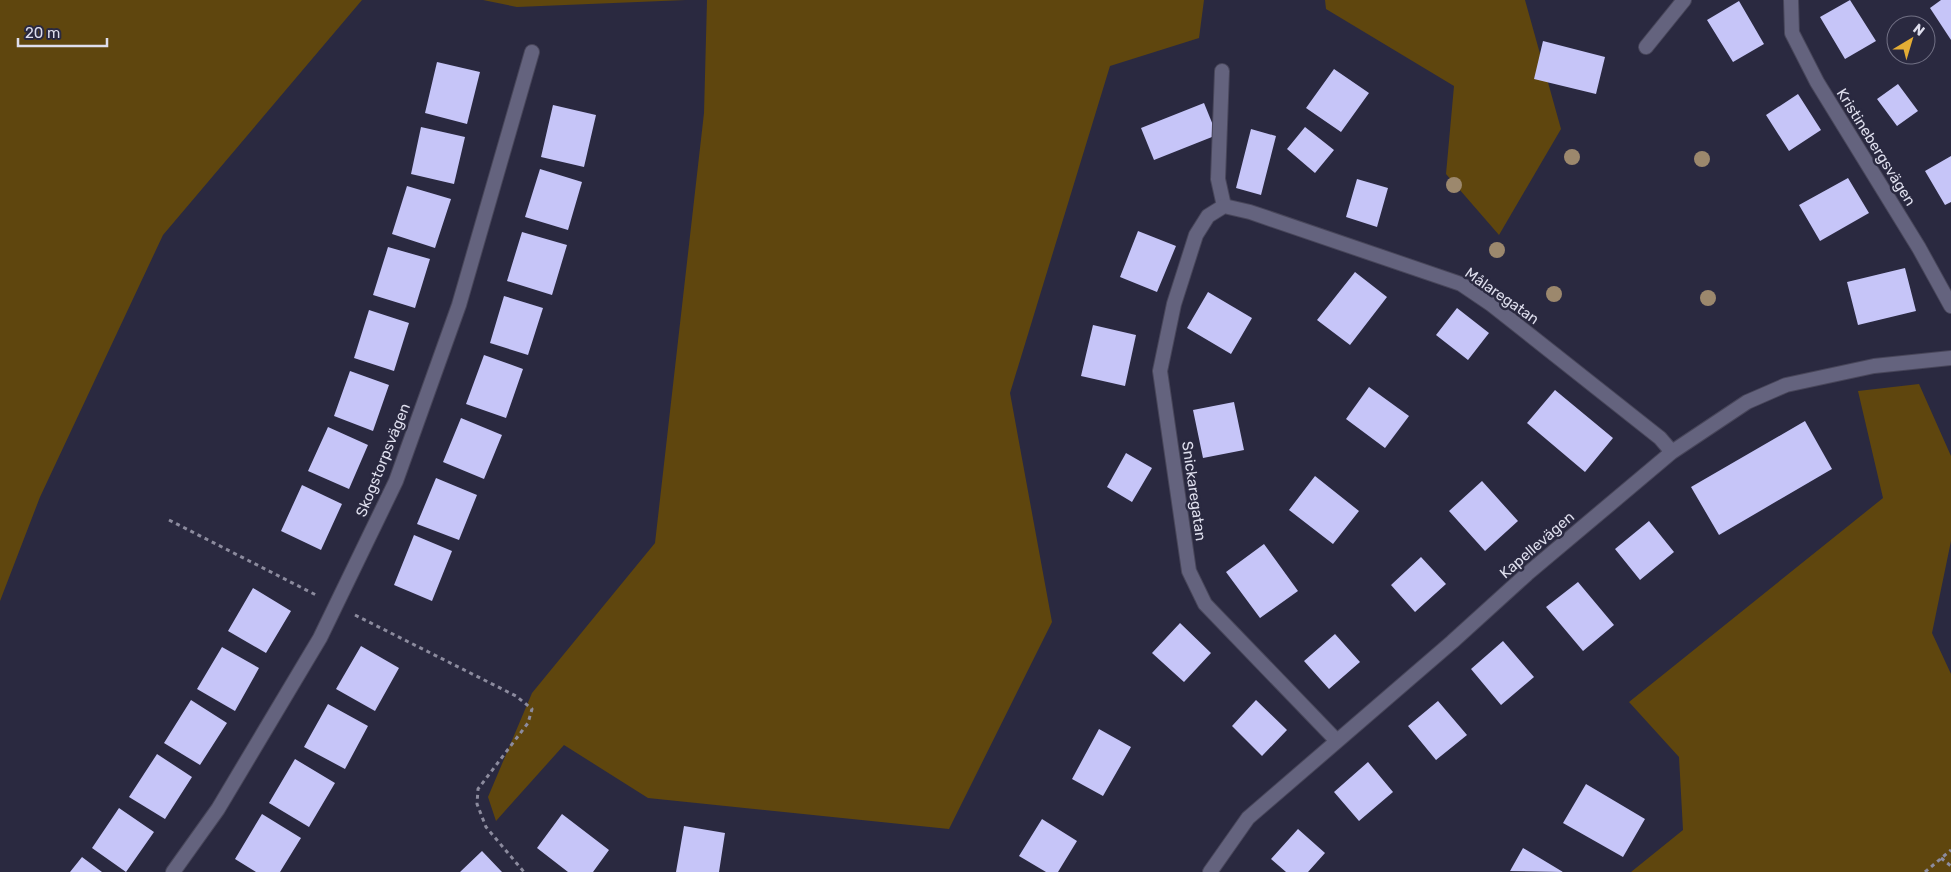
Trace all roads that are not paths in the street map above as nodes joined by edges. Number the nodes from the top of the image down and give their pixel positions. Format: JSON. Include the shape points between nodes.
{"nodes":[{"id":1,"x":1684,"y":0,"type":"edge"},
{"id":2,"x":1791,"y":0,"type":"edge"},
{"id":3,"x":1646,"y":47,"type":"dead end"},
{"id":4,"x":532,"y":52,"type":"dead end"},
{"id":5,"x":1222,"y":71,"type":"dead end"},
{"id":6,"x":1224,"y":206,"type":"junction"},
{"id":7,"x":1951,"y":306,"type":"edge"},
{"id":8,"x":1951,"y":358,"type":"edge"},
{"id":9,"x":1672,"y":452,"type":"junction"},
{"id":10,"x":1337,"y":741,"type":"junction"},
{"id":11,"x":173,"y":872,"type":"edge"},
{"id":12,"x":1210,"y":872,"type":"edge"}],
"edges":[{"from":1,"to":3,"type":"street"},
{"from":2,"to":7,"type":"street","name":"Kristinebergsvägen","via":[[1792,34],[1817,82]]},
{"from":4,"to":11,"type":"street","name":"Skogstorpsvägen","via":[[459,305],[396,481],[320,638],[218,809]]},
{"from":5,"to":6,"type":"street","via":[[1218,179]]},
{"from":6,"to":9,"type":"street","name":"Målaregatan","via":[[1461,284],[1652,432]]},
{"from":6,"to":10,"type":"street","name":"Snickaregatan","via":[[1208,216],[1196,235],[1174,304],[1160,371],[1189,571],[1205,604]]},
{"from":8,"to":9,"type":"street","name":"Kapellevägen","via":[[1874,366],[1786,385],[1747,402]]},
{"from":9,"to":10,"type":"street","name":"Kapellevägen"},
{"from":10,"to":12,"type":"street","name":"Kapellevägen","via":[[1248,818]]}]}
